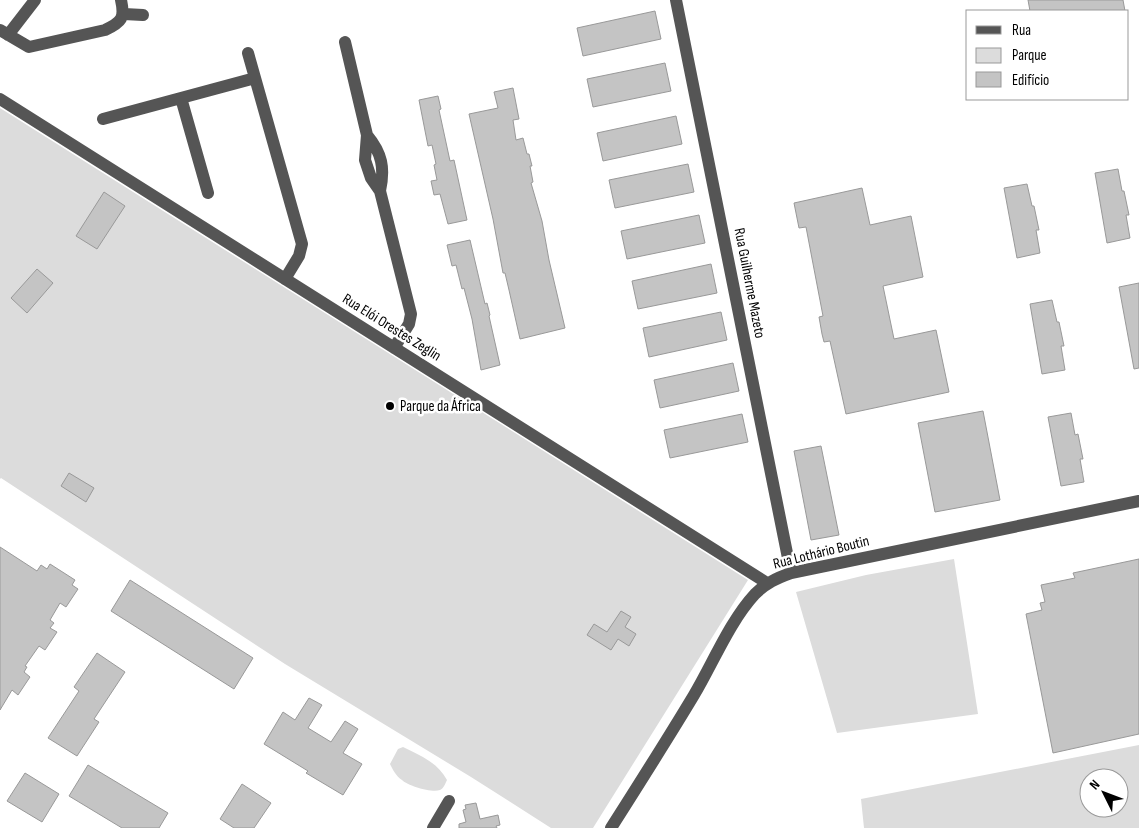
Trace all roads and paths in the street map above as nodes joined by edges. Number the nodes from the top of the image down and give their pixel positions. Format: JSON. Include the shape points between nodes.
{"nodes":[{"id":1,"x":35,"y":0,"type":"edge"},
{"id":2,"x":121,"y":0,"type":"edge"},
{"id":3,"x":676,"y":0,"type":"edge"},
{"id":4,"x":124,"y":14,"type":"junction"},
{"id":5,"x":144,"y":15,"type":"dead end"},
{"id":6,"x":4,"y":32,"type":"edge"},
{"id":7,"x":345,"y":42,"type":"dead end"},
{"id":8,"x":248,"y":53,"type":"dead end"},
{"id":9,"x":255,"y":78,"type":"junction"},
{"id":10,"x":181,"y":98,"type":"junction"},
{"id":11,"x":0,"y":99,"type":"edge"},
{"id":12,"x":103,"y":119,"type":"dead end"},
{"id":13,"x":208,"y":193,"type":"dead end"},
{"id":14,"x":285,"y":279,"type":"junction"},
{"id":15,"x":394,"y":348,"type":"junction"},
{"id":16,"x":1139,"y":501,"type":"edge"},
{"id":17,"x":791,"y":573,"type":"junction"},
{"id":18,"x":767,"y":584,"type":"junction"},
{"id":19,"x":449,"y":801,"type":"dead end"},
{"id":20,"x":433,"y":828,"type":"edge"},
{"id":21,"x":612,"y":828,"type":"edge"}],
"edges":[{"from":1,"to":6,"type":"street"},
{"from":2,"to":4,"type":"street"},
{"from":3,"to":17,"type":"street","name":"Rua Guilherme Mazeto"},
{"from":4,"to":5,"type":"street"},
{"from":4,"to":6,"type":"street","via":[[114,26],[105,30],[29,47]]},
{"from":7,"to":15,"type":"street","via":[[367,135],[365,160],[371,178],[380,190],[411,318]]},
{"from":8,"to":9,"type":"street"},
{"from":9,"to":10,"type":"street"},
{"from":9,"to":14,"type":"street","via":[[302,244],[300,256]]},
{"from":10,"to":12,"type":"street"},
{"from":10,"to":13,"type":"street"},
{"from":11,"to":14,"type":"street","name":"Rua Elói Orestes Zeglin"},
{"from":14,"to":15,"type":"street","name":"Rua Elói Orestes Zeglin"},
{"from":15,"to":18,"type":"street","name":"Rua Elói Orestes Zeglin"},
{"from":16,"to":17,"type":"street","name":"Rua Lothário Boutin"},
{"from":17,"to":18,"type":"street","name":"Rua Lothário Boutin"},
{"from":18,"to":21,"type":"street","name":"Rua Lothário Boutin","via":[[751,599],[736,621]]},
{"from":19,"to":20,"type":"street"}]}
